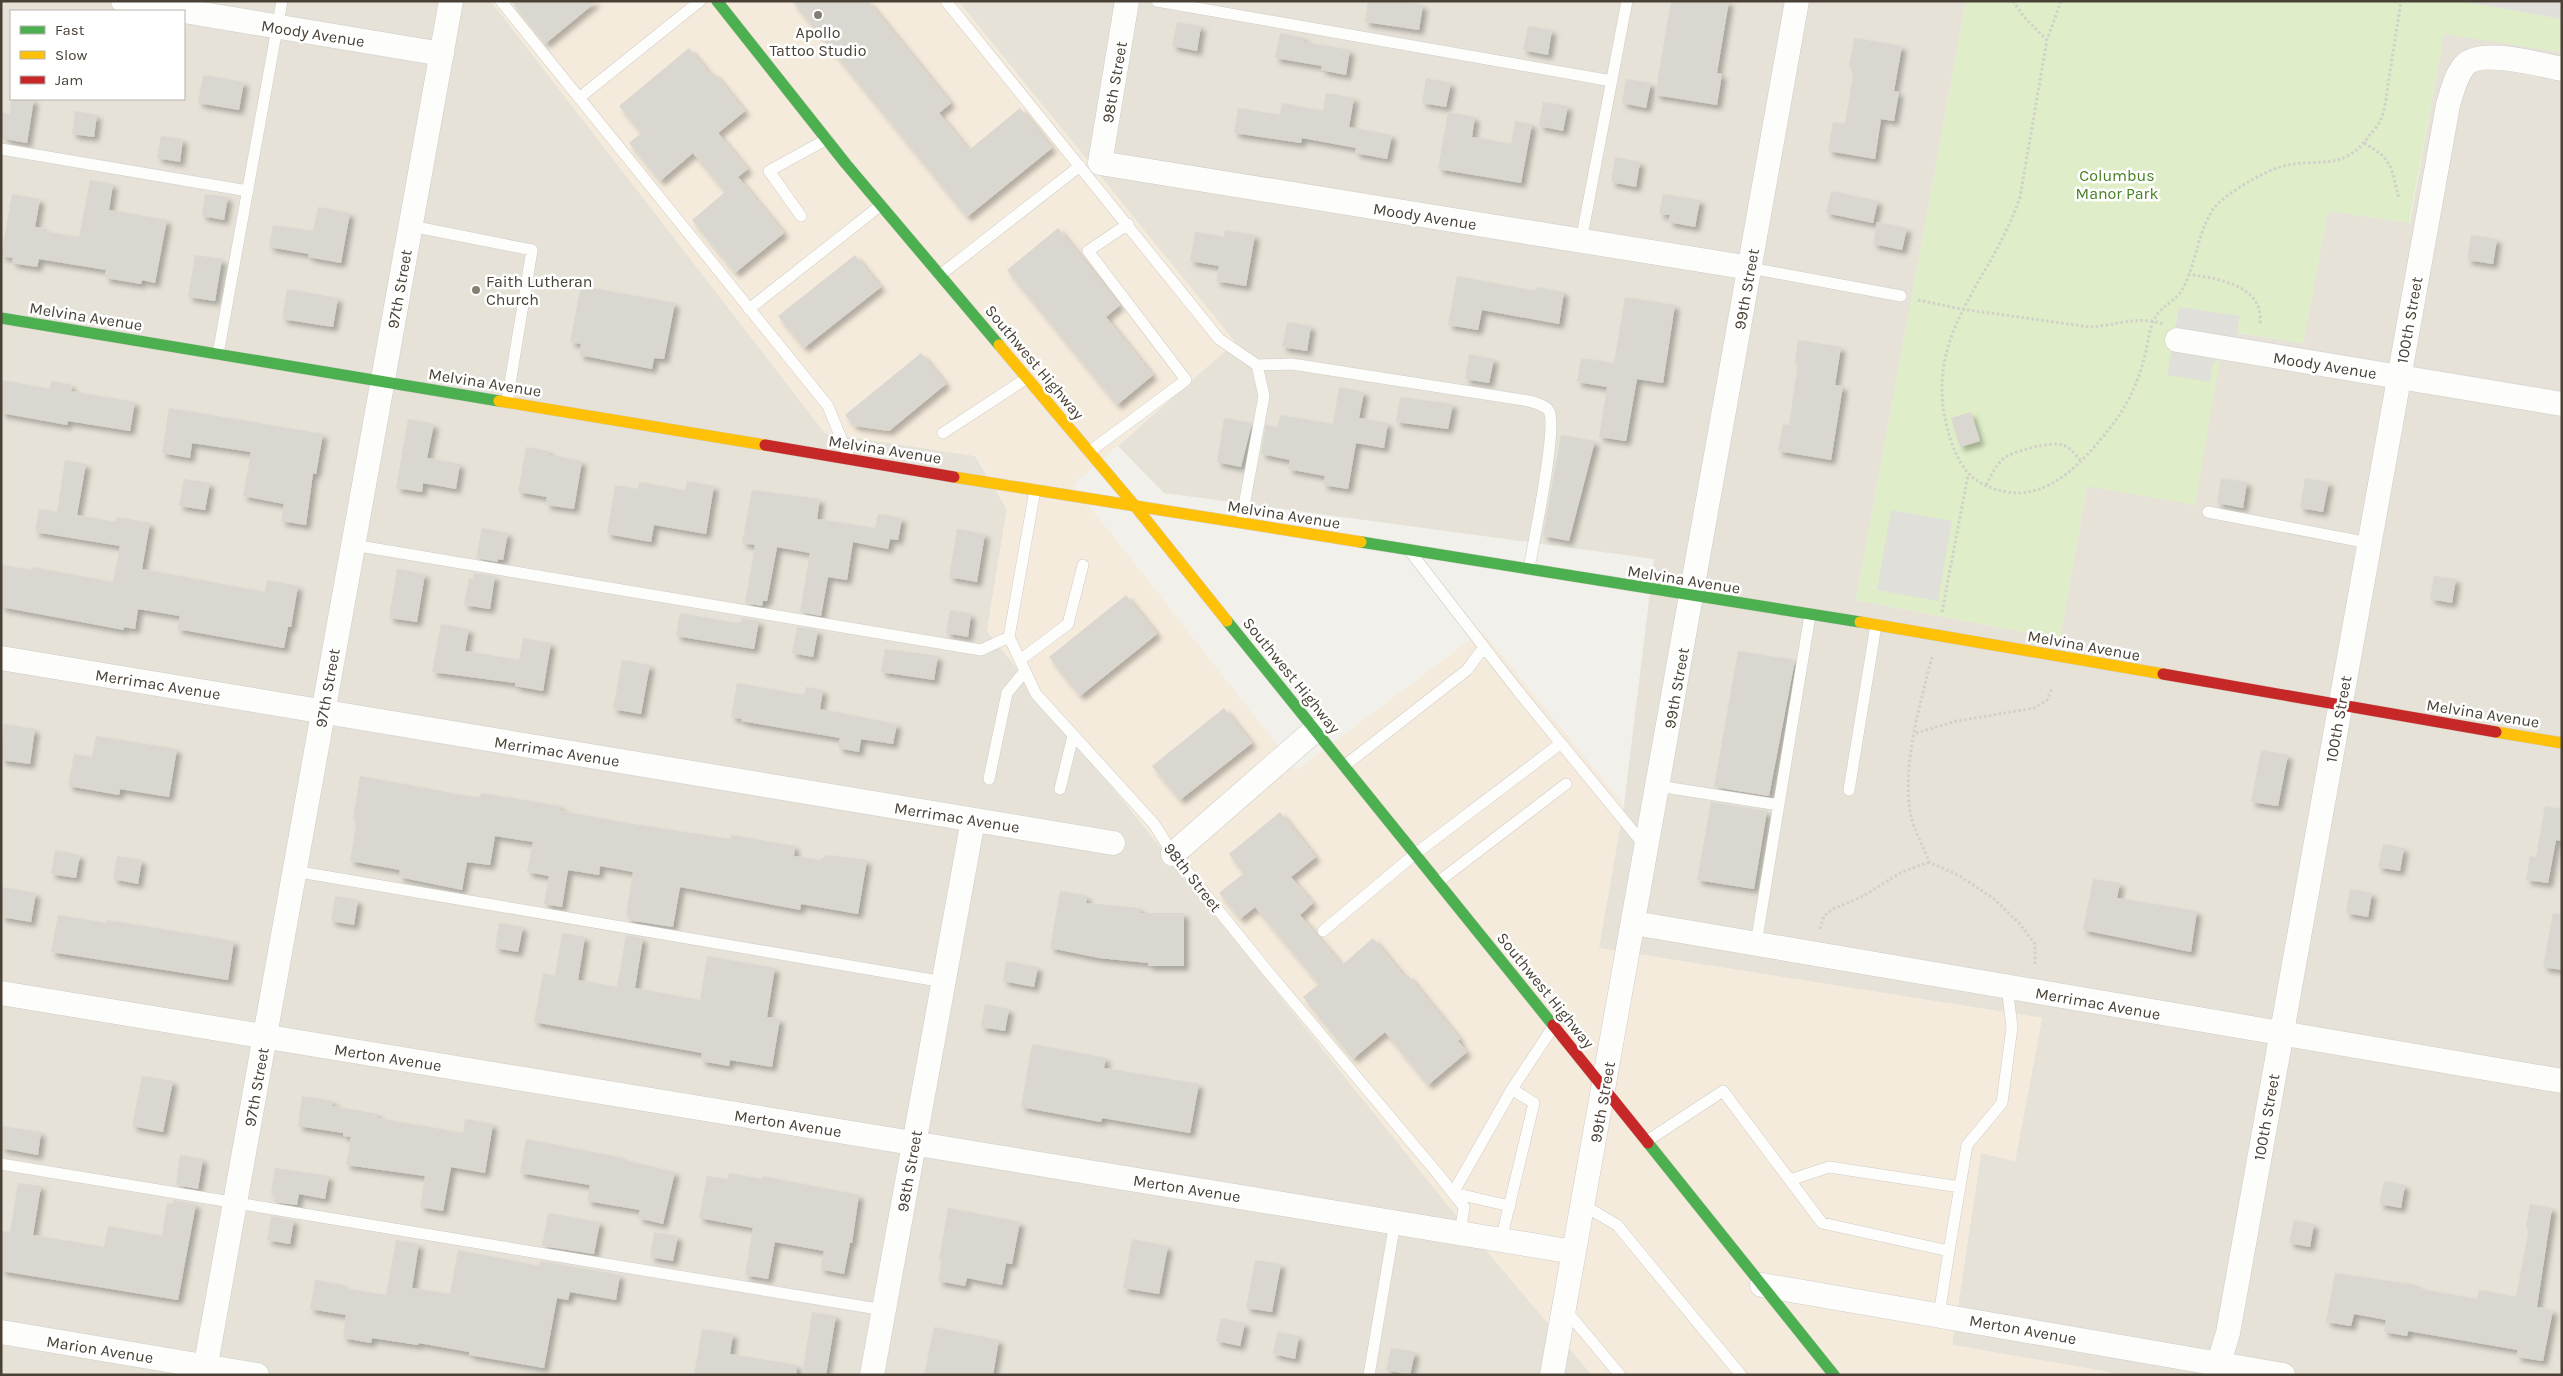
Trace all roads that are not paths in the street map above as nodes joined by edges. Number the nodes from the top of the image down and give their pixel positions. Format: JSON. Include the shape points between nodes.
{"nodes":[{"id":1,"x":123,"y":1,"type":"edge"},
{"id":2,"x":282,"y":1,"type":"edge"},
{"id":3,"x":451,"y":1,"type":"edge"},
{"id":4,"x":501,"y":1,"type":"edge"},
{"id":5,"x":700,"y":1,"type":"edge"},
{"id":6,"x":717,"y":1,"type":"edge"},
{"id":7,"x":946,"y":1,"type":"edge"},
{"id":8,"x":1128,"y":1,"type":"edge"},
{"id":9,"x":1156,"y":1,"type":"edge"},
{"id":10,"x":1627,"y":1,"type":"edge"},
{"id":11,"x":1797,"y":1,"type":"edge"},
{"id":12,"x":178,"y":10,"type":"edge"},
{"id":13,"x":185,"y":11,"type":"edge"},
{"id":14,"x":278,"y":27,"type":"junction"},
{"id":15,"x":442,"y":54,"type":"junction"},
{"id":16,"x":2562,"y":69,"type":"edge"},
{"id":17,"x":1612,"y":81,"type":"junction"},
{"id":18,"x":580,"y":98,"type":"junction"},
{"id":19,"x":827,"y":139,"type":"junction"},
{"id":20,"x":1,"y":148,"type":"edge"},
{"id":21,"x":1090,"y":165,"type":"junction"},
{"id":22,"x":248,"y":190,"type":"junction"},
{"id":23,"x":881,"y":205,"type":"junction"},
{"id":24,"x":801,"y":216,"type":"dead end"},
{"id":25,"x":1128,"y":224,"type":"junction"},
{"id":26,"x":411,"y":226,"type":"junction"},
{"id":27,"x":1582,"y":240,"type":"junction"},
{"id":28,"x":1750,"y":268,"type":"junction"},
{"id":29,"x":940,"y":275,"type":"junction"},
{"id":30,"x":1900,"y":296,"type":"dead end"},
{"id":31,"x":749,"y":308,"type":"junction"},
{"id":32,"x":1,"y":318,"type":"edge"},
{"id":33,"x":2171,"y":333,"type":"road end"},
{"id":34,"x":218,"y":354,"type":"junction"},
{"id":35,"x":1256,"y":365,"type":"junction"},
{"id":36,"x":2398,"y":377,"type":"junction"},
{"id":37,"x":1027,"y":378,"type":"junction"},
{"id":38,"x":383,"y":382,"type":"junction"},
{"id":39,"x":507,"y":402,"type":"junction"},
{"id":40,"x":2562,"y":404,"type":"edge"},
{"id":41,"x":943,"y":433,"type":"dead end"},
{"id":42,"x":1089,"y":452,"type":"junction"},
{"id":43,"x":850,"y":459,"type":"junction"},
{"id":44,"x":1035,"y":490,"type":"junction"},
{"id":45,"x":1135,"y":506,"type":"junction"},
{"id":46,"x":2208,"y":512,"type":"dead end"},
{"id":47,"x":1241,"y":523,"type":"junction"},
{"id":48,"x":2369,"y":543,"type":"junction"},
{"id":49,"x":353,"y":546,"type":"junction"},
{"id":50,"x":1410,"y":551,"type":"junction"},
{"id":51,"x":1083,"y":566,"type":"dead end"},
{"id":52,"x":1529,"y":570,"type":"junction"},
{"id":53,"x":1692,"y":597,"type":"junction"},
{"id":54,"x":1810,"y":615,"type":"junction"},
{"id":55,"x":1876,"y":625,"type":"junction"},
{"id":56,"x":1009,"y":637,"type":"junction"},
{"id":57,"x":1484,"y":647,"type":"junction"},
{"id":58,"x":1,"y":658,"type":"edge"},
{"id":59,"x":1022,"y":665,"type":"junction"},
{"id":60,"x":2340,"y":706,"type":"junction"},
{"id":61,"x":323,"y":712,"type":"junction"},
{"id":62,"x":1315,"y":730,"type":"junction"},
{"id":63,"x":1072,"y":736,"type":"junction"},
{"id":64,"x":2562,"y":743,"type":"edge"},
{"id":65,"x":1560,"y":744,"type":"junction"},
{"id":66,"x":1344,"y":766,"type":"junction"},
{"id":67,"x":989,"y":779,"type":"dead end"},
{"id":68,"x":1566,"y":784,"type":"dead end"},
{"id":69,"x":1658,"y":786,"type":"junction"},
{"id":70,"x":1060,"y":789,"type":"dead end"},
{"id":71,"x":1849,"y":790,"type":"dead end"},
{"id":72,"x":1779,"y":805,"type":"junction"},
{"id":73,"x":973,"y":820,"type":"junction"},
{"id":74,"x":1113,"y":843,"type":"dead end"},
{"id":75,"x":1647,"y":849,"type":"junction"},
{"id":76,"x":1173,"y":854,"type":"junction"},
{"id":77,"x":1415,"y":854,"type":"junction"},
{"id":78,"x":294,"y":872,"type":"junction"},
{"id":79,"x":1438,"y":882,"type":"junction"},
{"id":80,"x":1634,"y":923,"type":"junction"},
{"id":81,"x":1323,"y":930,"type":"dead end"},
{"id":82,"x":1756,"y":944,"type":"junction"},
{"id":83,"x":944,"y":982,"type":"junction"},
{"id":84,"x":2008,"y":987,"type":"junction"},
{"id":85,"x":1,"y":993,"type":"edge"},
{"id":86,"x":1554,"y":1026,"type":"junction"},
{"id":87,"x":2281,"y":1035,"type":"junction"},
{"id":88,"x":265,"y":1036,"type":"junction"},
{"id":89,"x":2562,"y":1081,"type":"edge"},
{"id":90,"x":1604,"y":1088,"type":"junction"},
{"id":91,"x":1512,"y":1089,"type":"junction"},
{"id":92,"x":1647,"y":1141,"type":"junction"},
{"id":93,"x":914,"y":1143,"type":"junction"},
{"id":94,"x":1,"y":1164,"type":"edge"},
{"id":95,"x":1790,"y":1180,"type":"junction"},
{"id":96,"x":1960,"y":1187,"type":"junction"},
{"id":97,"x":1453,"y":1193,"type":"junction"},
{"id":98,"x":235,"y":1203,"type":"junction"},
{"id":99,"x":1583,"y":1205,"type":"junction"},
{"id":100,"x":1510,"y":1206,"type":"junction"},
{"id":101,"x":1395,"y":1222,"type":"junction"},
{"id":102,"x":1460,"y":1234,"type":"junction"},
{"id":103,"x":1501,"y":1240,"type":"junction"},
{"id":104,"x":1948,"y":1251,"type":"junction"},
{"id":105,"x":1574,"y":1252,"type":"junction"},
{"id":106,"x":1762,"y":1285,"type":"junction"},
{"id":107,"x":1564,"y":1308,"type":"junction"},
{"id":108,"x":884,"y":1310,"type":"junction"},
{"id":109,"x":1939,"y":1315,"type":"junction"},
{"id":110,"x":1,"y":1332,"type":"edge"},
{"id":111,"x":204,"y":1370,"type":"edge"},
{"id":112,"x":2216,"y":1370,"type":"edge"},
{"id":113,"x":257,"y":1375,"type":"edge"},
{"id":114,"x":872,"y":1375,"type":"edge"},
{"id":115,"x":1369,"y":1375,"type":"edge"},
{"id":116,"x":1552,"y":1375,"type":"edge"},
{"id":117,"x":1620,"y":1375,"type":"edge"},
{"id":118,"x":1741,"y":1375,"type":"edge"},
{"id":119,"x":1834,"y":1375,"type":"edge"},
{"id":120,"x":2283,"y":1375,"type":"edge"}],
"edges":[{"from":1,"to":12,"type":"street","name":"Moody Avenue"},
{"from":2,"to":14,"type":"lane"},
{"from":3,"to":15,"type":"street","name":"97th Street"},
{"from":4,"to":18,"type":"lane"},
{"from":5,"to":18,"type":"lane"},
{"from":6,"to":19,"type":"street","name":"Southwest Highway"},
{"from":7,"to":21,"type":"lane"},
{"from":8,"to":21,"type":"street","name":"98th Street"},
{"from":9,"to":17,"type":"lane"},
{"from":10,"to":17,"type":"lane"},
{"from":11,"to":28,"type":"street","name":"99th Street"},
{"from":13,"to":14,"type":"street","name":"Moody Avenue"},
{"from":14,"to":15,"type":"street","name":"Moody Avenue"},
{"from":14,"to":22,"type":"lane"},
{"from":15,"to":26,"type":"street","name":"97th Street"},
{"from":16,"to":36,"type":"street","name":"100th Street","via":[[2491,57],[2478,58],[2465,65],[2456,80],[2448,105]]},
{"from":17,"to":27,"type":"lane"},
{"from":18,"to":31,"type":"lane"},
{"from":19,"to":23,"type":"street","name":"Southwest Highway"},
{"from":19,"to":24,"type":"lane","via":[[769,171]]},
{"from":20,"to":22,"type":"lane"},
{"from":21,"to":25,"type":"lane"},
{"from":21,"to":27,"type":"street","name":"Moody Avenue"},
{"from":21,"to":29,"type":"lane"},
{"from":22,"to":34,"type":"lane"},
{"from":23,"to":29,"type":"street","name":"Southwest Highway"},
{"from":23,"to":31,"type":"lane"},
{"from":25,"to":35,"type":"lane","via":[[1219,339]]},
{"from":25,"to":42,"type":"lane","via":[[1088,251],[1186,380]]},
{"from":26,"to":38,"type":"street","name":"97th Street"},
{"from":26,"to":39,"type":"lane","via":[[532,250]]},
{"from":27,"to":28,"type":"street","name":"Moody Avenue"},
{"from":28,"to":30,"type":"lane"},
{"from":28,"to":53,"type":"street","name":"99th Street"},
{"from":29,"to":37,"type":"street","name":"Southwest Highway"},
{"from":31,"to":43,"type":"lane","via":[[828,406]]},
{"from":32,"to":34,"type":"street","name":"Melvina Avenue"},
{"from":33,"to":36,"type":"street","name":"Moody Avenue"},
{"from":34,"to":38,"type":"street","name":"Melvina Avenue"},
{"from":35,"to":47,"type":"lane","via":[[1264,396]]},
{"from":35,"to":52,"type":"lane","via":[[1292,364],[1529,401],[1547,408],[1551,436]]},
{"from":36,"to":40,"type":"street","name":"Moody Avenue"},
{"from":36,"to":48,"type":"street","name":"100th Street"},
{"from":37,"to":41,"type":"lane"},
{"from":37,"to":42,"type":"street","name":"Southwest Highway"},
{"from":38,"to":39,"type":"street","name":"Melvina Avenue"},
{"from":38,"to":49,"type":"street","name":"97th Street"},
{"from":39,"to":43,"type":"street","name":"Melvina Avenue"},
{"from":42,"to":45,"type":"street","name":"Southwest Highway"},
{"from":43,"to":44,"type":"street","name":"Melvina Avenue"},
{"from":44,"to":45,"type":"street","name":"Melvina Avenue"},
{"from":44,"to":56,"type":"lane"},
{"from":45,"to":47,"type":"street","name":"Melvina Avenue"},
{"from":45,"to":62,"type":"street","name":"Southwest Highway"},
{"from":46,"to":48,"type":"lane"},
{"from":47,"to":50,"type":"street","name":"Melvina Avenue"},
{"from":48,"to":60,"type":"street","name":"100th Street"},
{"from":49,"to":56,"type":"lane","via":[[981,650]]},
{"from":49,"to":61,"type":"street","name":"97th Street"},
{"from":50,"to":52,"type":"street","name":"Melvina Avenue"},
{"from":50,"to":57,"type":"lane"},
{"from":51,"to":59,"type":"lane","via":[[1068,624]]},
{"from":52,"to":53,"type":"street","name":"Melvina Avenue"},
{"from":53,"to":54,"type":"street","name":"Melvina Avenue"},
{"from":53,"to":69,"type":"street","name":"99th Street"},
{"from":54,"to":55,"type":"street","name":"Melvina Avenue"},
{"from":54,"to":72,"type":"lane"},
{"from":55,"to":60,"type":"street","name":"Melvina Avenue"},
{"from":55,"to":71,"type":"lane"},
{"from":56,"to":59,"type":"lane","name":"98th Street"},
{"from":57,"to":65,"type":"lane"},
{"from":57,"to":66,"type":"lane","via":[[1467,670]]},
{"from":58,"to":61,"type":"street","name":"Merrimac Avenue"},
{"from":59,"to":63,"type":"lane","name":"98th Street","via":[[1036,694]]},
{"from":59,"to":67,"type":"lane","via":[[1007,693]]},
{"from":60,"to":64,"type":"street","name":"Melvina Avenue"},
{"from":60,"to":87,"type":"street","name":"100th Street"},
{"from":61,"to":73,"type":"street","name":"Merrimac Avenue"},
{"from":61,"to":78,"type":"street","name":"97th Street"},
{"from":62,"to":66,"type":"street","name":"Southwest Highway"},
{"from":62,"to":76,"type":"street"},
{"from":63,"to":70,"type":"lane"},
{"from":63,"to":76,"type":"lane","name":"98th Street","via":[[1154,824]]},
{"from":65,"to":75,"type":"lane"},
{"from":65,"to":77,"type":"lane"},
{"from":66,"to":77,"type":"street","name":"Southwest Highway"},
{"from":68,"to":79,"type":"lane"},
{"from":69,"to":72,"type":"lane"},
{"from":69,"to":75,"type":"street","name":"99th Street"},
{"from":72,"to":82,"type":"lane"},
{"from":73,"to":74,"type":"street","name":"Merrimac Avenue"},
{"from":73,"to":83,"type":"street","name":"98th Street"},
{"from":75,"to":80,"type":"street","name":"99th Street"},
{"from":76,"to":97,"type":"lane","name":"98th Street"},
{"from":77,"to":79,"type":"street","name":"Southwest Highway"},
{"from":77,"to":81,"type":"lane"},
{"from":78,"to":83,"type":"lane"},
{"from":78,"to":88,"type":"street","name":"97th Street"},
{"from":79,"to":86,"type":"street","name":"Southwest Highway"},
{"from":80,"to":82,"type":"street","name":"Merrimac Avenue"},
{"from":80,"to":90,"type":"street","name":"99th Street"},
{"from":82,"to":84,"type":"street","name":"Merrimac Avenue"},
{"from":83,"to":93,"type":"street","name":"98th Street"},
{"from":84,"to":87,"type":"street","name":"Merrimac Avenue"},
{"from":84,"to":96,"type":"lane","via":[[2012,1026],[2002,1104],[1967,1145]]},
{"from":85,"to":88,"type":"street","name":"Merton Avenue"},
{"from":86,"to":90,"type":"street","name":"Southwest Highway"},
{"from":86,"to":91,"type":"lane"},
{"from":87,"to":89,"type":"street","name":"Merrimac Avenue"},
{"from":87,"to":112,"type":"street","name":"100th Street","via":[[2228,1333]]},
{"from":88,"to":93,"type":"street","name":"Merton Avenue"},
{"from":88,"to":98,"type":"street","name":"97th Street"},
{"from":90,"to":92,"type":"street","name":"Southwest Highway"},
{"from":90,"to":99,"type":"street","name":"99th Street"},
{"from":91,"to":97,"type":"lane"},
{"from":91,"to":100,"type":"lane","via":[[1534,1103]]},
{"from":92,"to":95,"type":"lane","via":[[1723,1091]]},
{"from":92,"to":106,"type":"street","name":"Southwest Highway"},
{"from":93,"to":101,"type":"street","name":"Merton Avenue"},
{"from":93,"to":108,"type":"street","name":"98th Street"},
{"from":94,"to":98,"type":"lane"},
{"from":95,"to":96,"type":"lane","via":[[1829,1167]]},
{"from":95,"to":104,"type":"lane","via":[[1822,1223]]},
{"from":96,"to":104,"type":"lane"},
{"from":97,"to":100,"type":"lane"},
{"from":97,"to":102,"type":"lane","name":"98th Street","via":[[1464,1207]]},
{"from":98,"to":108,"type":"lane"},
{"from":98,"to":111,"type":"street","name":"97th Street"},
{"from":99,"to":105,"type":"street","name":"99th Street"},
{"from":99,"to":118,"type":"lane","via":[[1617,1225]]},
{"from":100,"to":103,"type":"lane"},
{"from":101,"to":102,"type":"street","name":"Merton Avenue"},
{"from":101,"to":115,"type":"lane"},
{"from":102,"to":103,"type":"street","name":"Merton Avenue"},
{"from":103,"to":105,"type":"street","name":"Merton Avenue"},
{"from":104,"to":109,"type":"lane"},
{"from":105,"to":107,"type":"street","name":"99th Street"},
{"from":106,"to":109,"type":"street","name":"Merton Avenue"},
{"from":106,"to":119,"type":"street","name":"Southwest Highway"},
{"from":107,"to":116,"type":"street","name":"99th Street"},
{"from":107,"to":117,"type":"lane"},
{"from":108,"to":114,"type":"street","name":"98th Street"},
{"from":109,"to":112,"type":"street","name":"Merton Avenue"},
{"from":110,"to":111,"type":"street","name":"Marion Avenue"},
{"from":111,"to":113,"type":"street","name":"Marion Avenue"},
{"from":112,"to":120,"type":"street","name":"Merton Avenue"}]}
